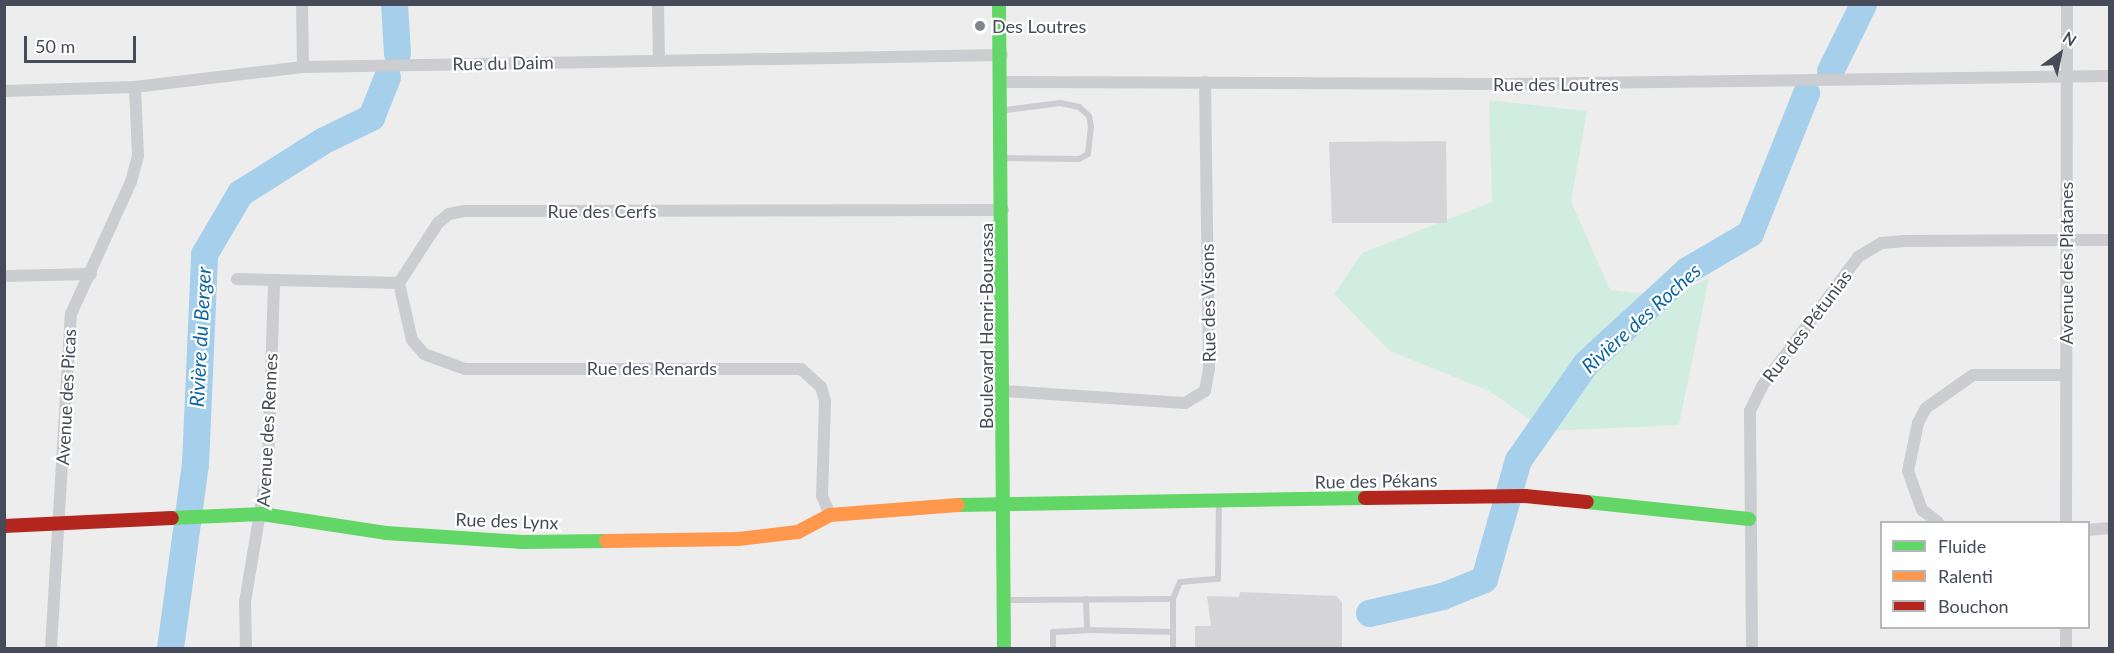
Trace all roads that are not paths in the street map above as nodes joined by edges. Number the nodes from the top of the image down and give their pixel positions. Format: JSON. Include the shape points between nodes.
{"nodes":[{"id":1,"x":302,"y":4,"type":"edge"},
{"id":2,"x":658,"y":4,"type":"edge"},
{"id":3,"x":999,"y":4,"type":"edge"},
{"id":4,"x":2067,"y":4,"type":"edge"},
{"id":5,"x":1002,"y":55,"type":"junction"},
{"id":6,"x":659,"y":60,"type":"junction"},
{"id":7,"x":303,"y":67,"type":"junction"},
{"id":8,"x":2067,"y":76,"type":"junction"},
{"id":9,"x":2109,"y":76,"type":"edge"},
{"id":10,"x":1003,"y":82,"type":"junction"},
{"id":11,"x":1205,"y":82,"type":"junction"},
{"id":12,"x":135,"y":87,"type":"junction"},
{"id":13,"x":4,"y":91,"type":"edge"},
{"id":14,"x":1003,"y":111,"type":"junction"},
{"id":15,"x":1003,"y":158,"type":"junction"},
{"id":16,"x":1004,"y":210,"type":"junction"},
{"id":17,"x":2067,"y":240,"type":"junction"},
{"id":18,"x":2109,"y":240,"type":"edge"},
{"id":19,"x":91,"y":274,"type":"junction"},
{"id":20,"x":4,"y":276,"type":"edge"},
{"id":21,"x":237,"y":279,"type":"dead end"},
{"id":22,"x":274,"y":281,"type":"junction"},
{"id":23,"x":399,"y":283,"type":"junction"},
{"id":24,"x":2066,"y":375,"type":"junction"},
{"id":25,"x":1004,"y":391,"type":"junction"},
{"id":26,"x":1004,"y":501,"type":"junction"},
{"id":27,"x":1219,"y":502,"type":"junction"},
{"id":28,"x":262,"y":514,"type":"junction"},
{"id":29,"x":830,"y":515,"type":"junction"},
{"id":30,"x":1749,"y":519,"type":"junction"},
{"id":31,"x":1937,"y":521,"type":"edge"},
{"id":32,"x":2066,"y":521,"type":"edge"},
{"id":33,"x":60,"y":522,"type":"junction"},
{"id":34,"x":4,"y":526,"type":"edge"},
{"id":35,"x":2109,"y":528,"type":"edge"},
{"id":36,"x":2090,"y":530,"type":"edge"},
{"id":37,"x":1086,"y":599,"type":"junction"},
{"id":38,"x":1173,"y":599,"type":"junction"},
{"id":39,"x":1004,"y":600,"type":"junction"},
{"id":40,"x":2066,"y":629,"type":"edge"},
{"id":41,"x":1087,"y":630,"type":"junction"},
{"id":42,"x":1173,"y":632,"type":"junction"},
{"id":43,"x":51,"y":648,"type":"edge"},
{"id":44,"x":246,"y":648,"type":"edge"},
{"id":45,"x":1004,"y":648,"type":"edge"},
{"id":46,"x":1053,"y":648,"type":"edge"},
{"id":47,"x":1173,"y":648,"type":"edge"},
{"id":48,"x":1752,"y":648,"type":"edge"},
{"id":49,"x":2066,"y":648,"type":"edge"}],
"edges":[{"from":1,"to":7,"type":"street"},
{"from":2,"to":6,"type":"street"},
{"from":3,"to":5,"type":"street","name":"Boulevard Henri-Bourassa"},
{"from":4,"to":8,"type":"street","name":"Avenue des Platanes"},
{"from":5,"to":6,"type":"street","name":"Rue du Daim"},
{"from":5,"to":10,"type":"street","name":"Boulevard Henri-Bourassa"},
{"from":6,"to":7,"type":"street","name":"Rue du Daim"},
{"from":7,"to":12,"type":"street","name":"Rue du Daim"},
{"from":8,"to":9,"type":"street","name":"Rue des Loutres"},
{"from":8,"to":11,"type":"street","name":"Rue des Loutres","via":[[1827,82]]},
{"from":8,"to":17,"type":"street","name":"Avenue des Platanes"},
{"from":10,"to":11,"type":"street","name":"Rue des Loutres"},
{"from":10,"to":14,"type":"street","name":"Boulevard Henri-Bourassa"},
{"from":11,"to":25,"type":"street","name":"Rue des Visons","via":[[1209,369],[1205,391],[1185,403]]},
{"from":12,"to":13,"type":"street","name":"Rue du Daim"},
{"from":12,"to":19,"type":"street","name":"Avenue des Picas","via":[[138,156]]},
{"from":14,"to":15,"type":"street","name":"Boulevard Henri-Bourassa"},
{"from":14,"to":15,"type":"lane","via":[[1060,103],[1079,107],[1089,116],[1091,127],[1089,154],[1079,159]]},
{"from":15,"to":16,"type":"street","name":"Boulevard Henri-Bourassa"},
{"from":16,"to":23,"type":"street","name":"Rue des Cerfs","via":[[464,211],[449,214],[438,223]]},
{"from":16,"to":25,"type":"street","name":"Boulevard Henri-Bourassa"},
{"from":17,"to":18,"type":"street","name":"Rue des Pétunias"},
{"from":17,"to":24,"type":"street","name":"Avenue des Platanes"},
{"from":17,"to":30,"type":"street","name":"Rue des Pétunias","via":[[1902,241],[1881,243],[1858,257],[1755,397],[1747,426]]},
{"from":19,"to":20,"type":"street"},
{"from":19,"to":33,"type":"street","name":"Avenue des Picas","via":[[71,314],[66,351]]},
{"from":21,"to":22,"type":"street"},
{"from":22,"to":23,"type":"street"},
{"from":22,"to":28,"type":"street","name":"Avenue des Rennes"},
{"from":23,"to":29,"type":"street","name":"Rue des Renards","via":[[412,340],[424,354],[465,369],[783,367],[807,373],[821,387],[825,401],[822,496]]},
{"from":24,"to":31,"type":"street","via":[[1973,375],[1926,408],[1917,423],[1908,471],[1922,510]]},
{"from":24,"to":32,"type":"street","name":"Avenue des Platanes"},
{"from":25,"to":26,"type":"street","name":"Boulevard Henri-Bourassa"},
{"from":26,"to":27,"type":"street","name":"Rue des Pékans"},
{"from":26,"to":29,"type":"street","name":"Rue des Lynx"},
{"from":26,"to":39,"type":"street","name":"Boulevard Henri-Bourassa"},
{"from":27,"to":30,"type":"street","name":"Rue des Pékans","via":[[1525,496]]},
{"from":27,"to":38,"type":"lane","via":[[1218,579],[1180,582]]},
{"from":28,"to":29,"type":"street","name":"Rue des Lynx","via":[[386,532],[522,542],[738,539],[798,532]]},
{"from":28,"to":33,"type":"street","name":"Rue des Lynx"},
{"from":28,"to":44,"type":"street","name":"Avenue des Rennes","via":[[245,602]]},
{"from":30,"to":48,"type":"street","name":"Rue des Pétunias"},
{"from":33,"to":34,"type":"street","name":"Rue des Lynx"},
{"from":33,"to":43,"type":"street","name":"Avenue des Picas"},
{"from":35,"to":36,"type":"street"},
{"from":37,"to":38,"type":"lane"},
{"from":37,"to":39,"type":"lane"},
{"from":37,"to":41,"type":"lane"},
{"from":38,"to":42,"type":"lane"},
{"from":39,"to":45,"type":"street","name":"Boulevard Henri-Bourassa"},
{"from":40,"to":49,"type":"street"},
{"from":41,"to":42,"type":"lane"},
{"from":41,"to":46,"type":"lane","via":[[1053,632]]},
{"from":42,"to":47,"type":"lane"}]}
